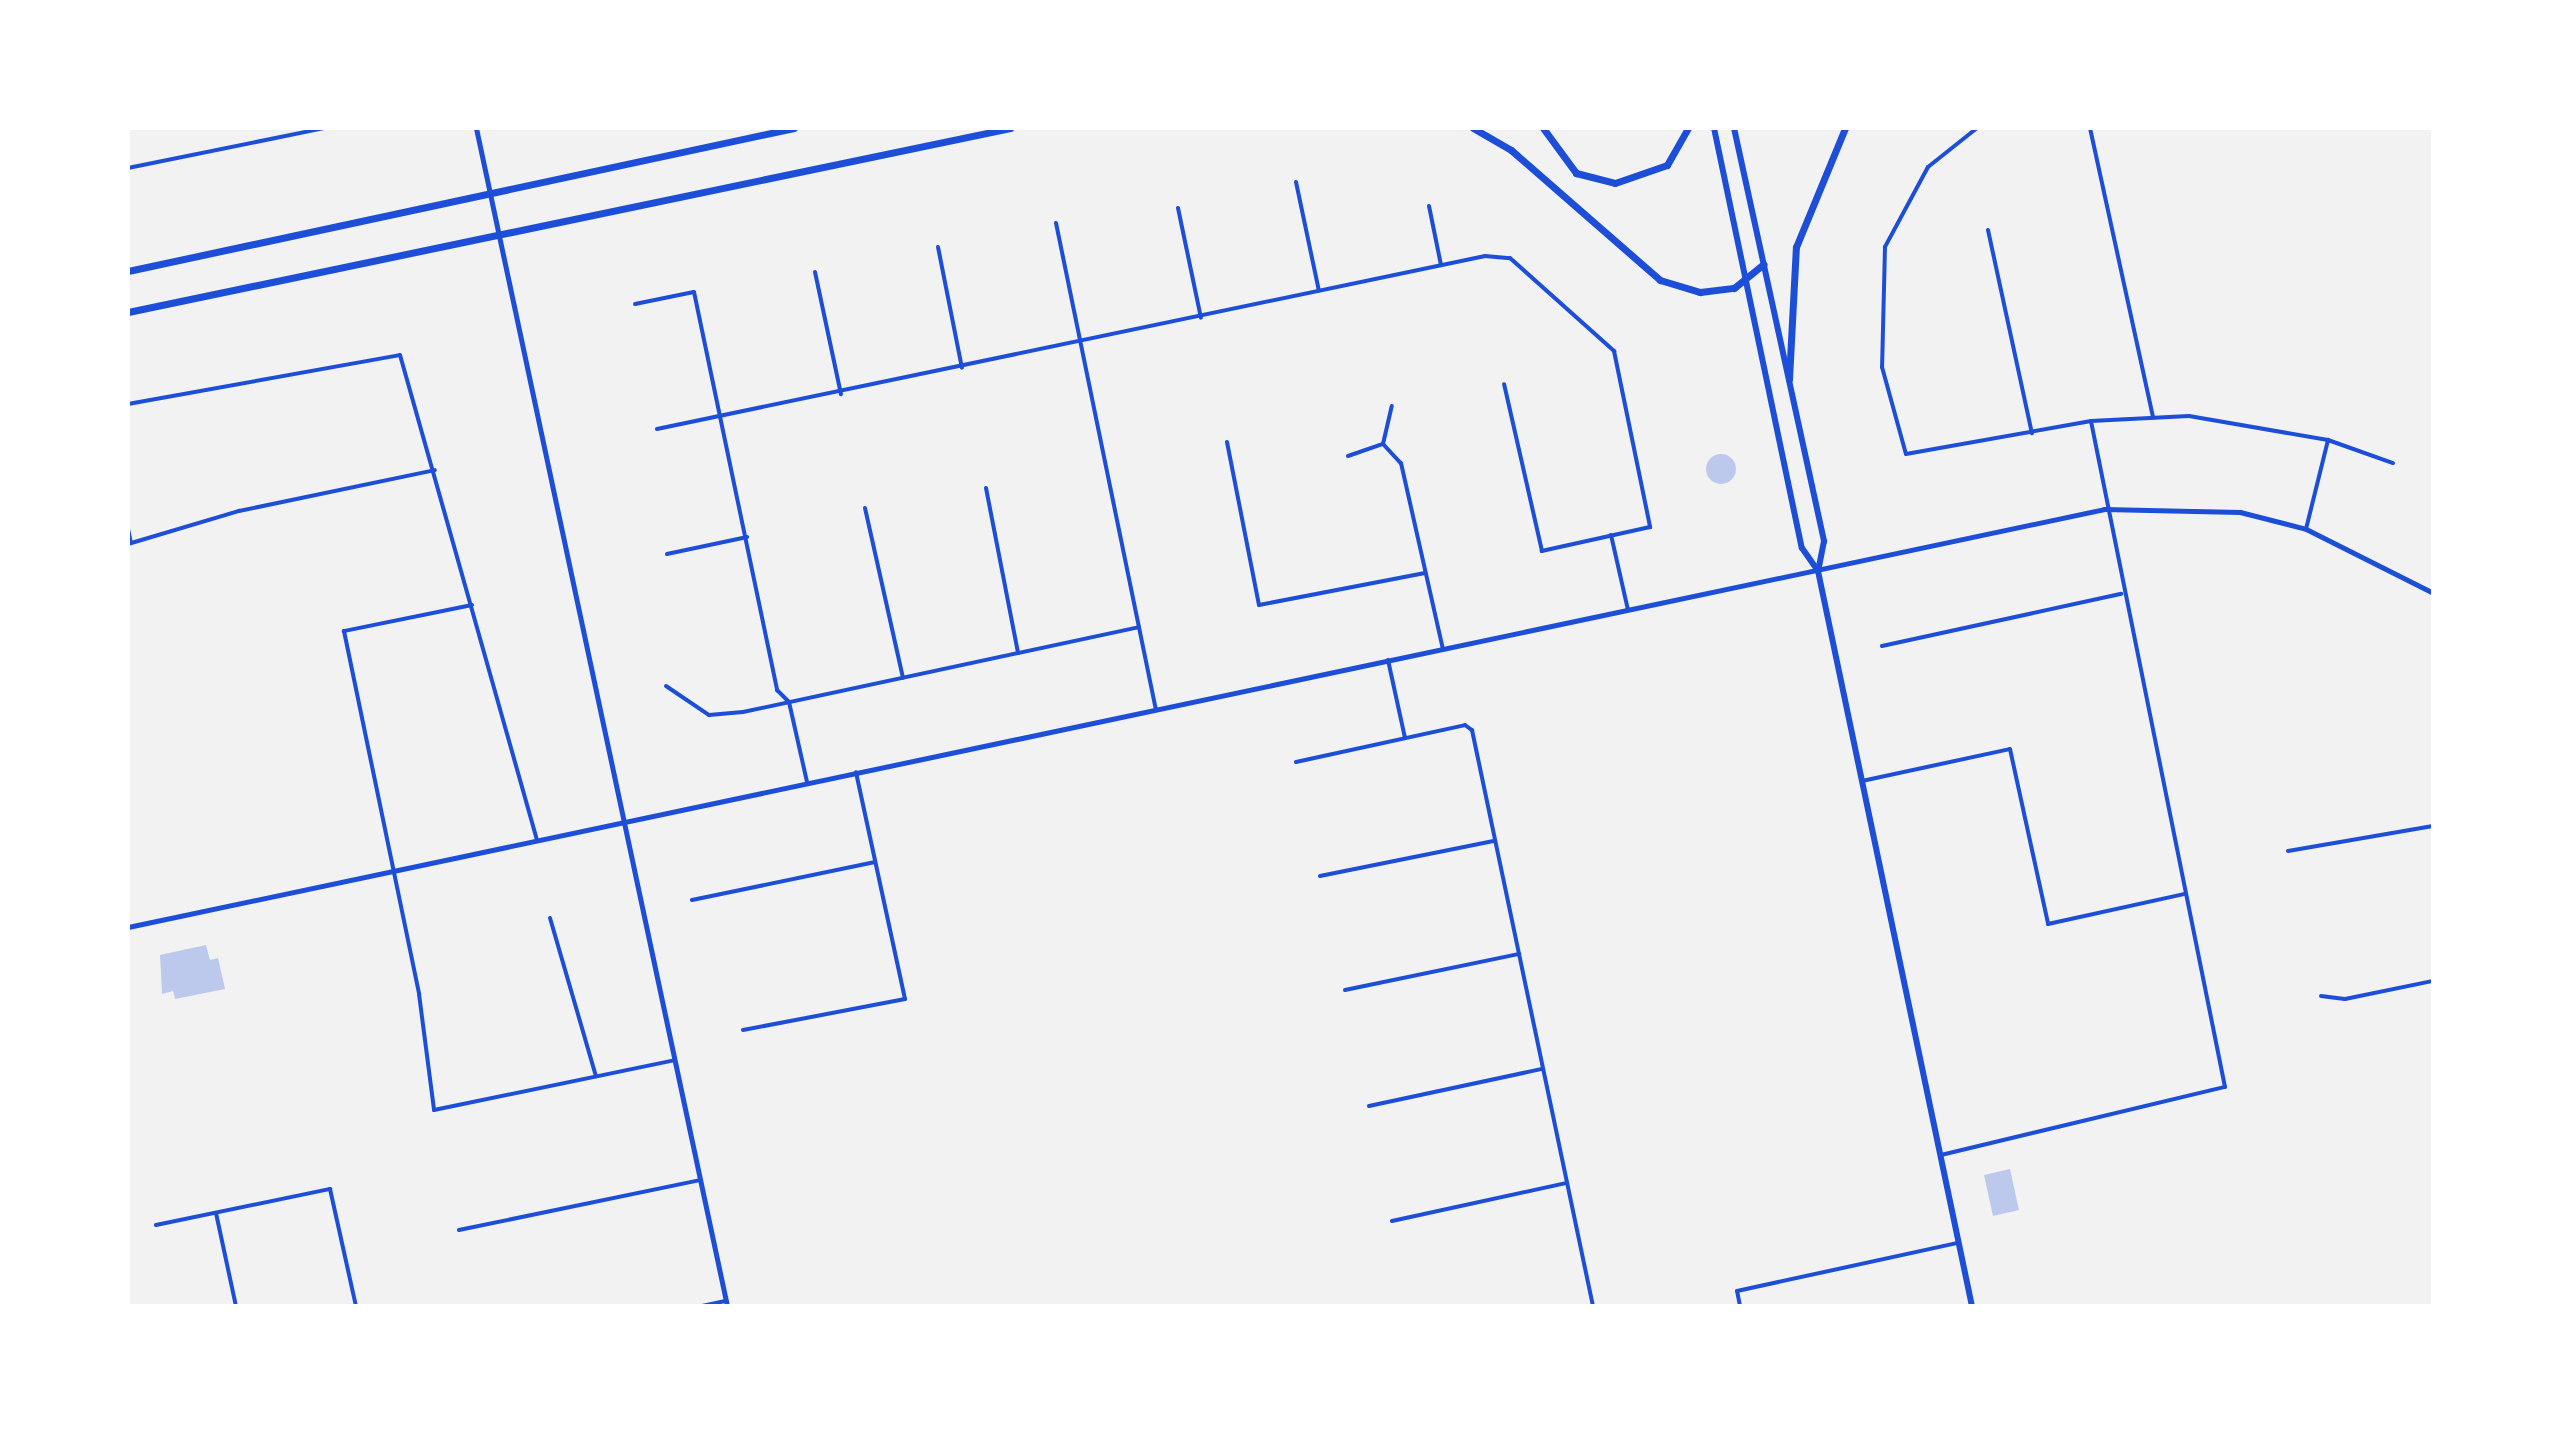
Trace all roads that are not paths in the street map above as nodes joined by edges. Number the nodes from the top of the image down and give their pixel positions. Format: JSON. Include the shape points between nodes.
{"nodes":[{"id":1,"x":324,"y":128,"type":"edge"},
{"id":2,"x":476,"y":128,"type":"edge"},
{"id":3,"x":794,"y":128,"type":"edge"},
{"id":4,"x":1010,"y":128,"type":"edge"},
{"id":5,"x":1473,"y":128,"type":"edge"},
{"id":6,"x":1543,"y":128,"type":"edge"},
{"id":7,"x":1688,"y":128,"type":"edge"},
{"id":8,"x":1714,"y":128,"type":"edge"},
{"id":9,"x":1734,"y":128,"type":"edge"},
{"id":10,"x":1845,"y":128,"type":"edge"},
{"id":11,"x":1977,"y":128,"type":"edge"},
{"id":12,"x":2090,"y":128,"type":"edge"},
{"id":13,"x":128,"y":168,"type":"edge"},
{"id":14,"x":1296,"y":182,"type":"dead end"},
{"id":15,"x":1429,"y":206,"type":"dead end"},
{"id":16,"x":1178,"y":208,"type":"dead end"},
{"id":17,"x":1056,"y":223,"type":"dead end"},
{"id":18,"x":1988,"y":230,"type":"dead end"},
{"id":19,"x":938,"y":247,"type":"dead end"},
{"id":20,"x":1764,"y":264,"type":"junction"},
{"id":21,"x":1441,"y":265,"type":"junction"},
{"id":22,"x":128,"y":271,"type":"edge"},
{"id":23,"x":815,"y":272,"type":"dead end"},
{"id":24,"x":1747,"y":284,"type":"junction"},
{"id":25,"x":1319,"y":291,"type":"junction"},
{"id":26,"x":635,"y":304,"type":"dead end"},
{"id":27,"x":128,"y":312,"type":"edge"},
{"id":28,"x":1201,"y":318,"type":"junction"},
{"id":29,"x":1081,"y":342,"type":"junction"},
{"id":30,"x":962,"y":368,"type":"junction"},
{"id":31,"x":1789,"y":379,"type":"junction"},
{"id":32,"x":1504,"y":384,"type":"dead end"},
{"id":33,"x":841,"y":394,"type":"junction"},
{"id":34,"x":128,"y":404,"type":"edge"},
{"id":35,"x":1392,"y":406,"type":"dead end"},
{"id":36,"x":2153,"y":417,"type":"junction"},
{"id":37,"x":723,"y":418,"type":"junction"},
{"id":38,"x":2091,"y":421,"type":"junction"},
{"id":39,"x":657,"y":429,"type":"dead end"},
{"id":40,"x":2032,"y":433,"type":"junction"},
{"id":41,"x":2328,"y":440,"type":"junction"},
{"id":42,"x":1227,"y":442,"type":"dead end"},
{"id":43,"x":1383,"y":444,"type":"junction"},
{"id":44,"x":1348,"y":456,"type":"dead end"},
{"id":45,"x":2393,"y":463,"type":"dead end"},
{"id":46,"x":435,"y":470,"type":"junction"},
{"id":47,"x":986,"y":488,"type":"dead end"},
{"id":48,"x":865,"y":508,"type":"dead end"},
{"id":49,"x":2104,"y":509,"type":"junction"},
{"id":50,"x":128,"y":529,"type":"edge"},
{"id":51,"x":2306,"y":529,"type":"junction"},
{"id":52,"x":1611,"y":535,"type":"junction"},
{"id":53,"x":747,"y":537,"type":"junction"},
{"id":54,"x":129,"y":544,"type":"edge"},
{"id":55,"x":667,"y":554,"type":"dead end"},
{"id":56,"x":1818,"y":571,"type":"junction"},
{"id":57,"x":1425,"y":573,"type":"junction"},
{"id":58,"x":2433,"y":593,"type":"edge"},
{"id":59,"x":2121,"y":594,"type":"junction"},
{"id":60,"x":472,"y":605,"type":"junction"},
{"id":61,"x":1628,"y":610,"type":"junction"},
{"id":62,"x":1139,"y":627,"type":"junction"},
{"id":63,"x":1882,"y":646,"type":"dead end"},
{"id":64,"x":1443,"y":649,"type":"junction"},
{"id":65,"x":1018,"y":653,"type":"junction"},
{"id":66,"x":1388,"y":660,"type":"junction"},
{"id":67,"x":903,"y":678,"type":"junction"},
{"id":68,"x":666,"y":686,"type":"dead end"},
{"id":69,"x":789,"y":702,"type":"junction"},
{"id":70,"x":1156,"y":709,"type":"junction"},
{"id":71,"x":1405,"y":738,"type":"junction"},
{"id":72,"x":1296,"y":762,"type":"dead end"},
{"id":73,"x":856,"y":772,"type":"junction"},
{"id":74,"x":1862,"y":781,"type":"junction"},
{"id":75,"x":807,"y":782,"type":"junction"},
{"id":76,"x":623,"y":821,"type":"junction"},
{"id":77,"x":2433,"y":826,"type":"edge"},
{"id":78,"x":537,"y":840,"type":"junction"},
{"id":79,"x":1495,"y":840,"type":"junction"},
{"id":80,"x":2288,"y":851,"type":"dead end"},
{"id":81,"x":875,"y":862,"type":"junction"},
{"id":82,"x":394,"y":870,"type":"junction"},
{"id":83,"x":1320,"y":876,"type":"dead end"},
{"id":84,"x":2185,"y":894,"type":"junction"},
{"id":85,"x":692,"y":900,"type":"dead end"},
{"id":86,"x":550,"y":918,"type":"dead end"},
{"id":87,"x":128,"y":927,"type":"edge"},
{"id":88,"x":1519,"y":954,"type":"junction"},
{"id":89,"x":2433,"y":981,"type":"edge"},
{"id":90,"x":1345,"y":990,"type":"dead end"},
{"id":91,"x":2321,"y":996,"type":"dead end"},
{"id":92,"x":743,"y":1030,"type":"dead end"},
{"id":93,"x":675,"y":1060,"type":"junction"},
{"id":94,"x":1543,"y":1069,"type":"junction"},
{"id":95,"x":596,"y":1076,"type":"junction"},
{"id":96,"x":1369,"y":1106,"type":"dead end"},
{"id":97,"x":1941,"y":1155,"type":"junction"},
{"id":98,"x":700,"y":1180,"type":"junction"},
{"id":99,"x":1567,"y":1183,"type":"junction"},
{"id":100,"x":216,"y":1213,"type":"junction"},
{"id":101,"x":1392,"y":1221,"type":"dead end"},
{"id":102,"x":156,"y":1225,"type":"dead end"},
{"id":103,"x":459,"y":1230,"type":"dead end"},
{"id":104,"x":1958,"y":1242,"type":"junction"},
{"id":105,"x":727,"y":1304,"type":"edge"},
{"id":106,"x":236,"y":1306,"type":"edge"},
{"id":107,"x":356,"y":1306,"type":"edge"},
{"id":108,"x":702,"y":1306,"type":"edge"},
{"id":109,"x":1593,"y":1306,"type":"edge"},
{"id":110,"x":1740,"y":1306,"type":"edge"},
{"id":111,"x":1972,"y":1306,"type":"edge"}],
"edges":[{"from":1,"to":13,"type":"street"},
{"from":2,"to":76,"type":"street"},
{"from":3,"to":22,"type":"highway"},
{"from":4,"to":27,"type":"highway"},
{"from":5,"to":24,"type":"highway","via":[[1511,150],[1660,280],[1700,292]]},
{"from":6,"to":7,"type":"highway","via":[[1576,173],[1615,183],[1667,165]]},
{"from":8,"to":24,"type":"main road"},
{"from":9,"to":20,"type":"main road"},
{"from":10,"to":31,"type":"highway","via":[[1796,247]]},
{"from":11,"to":40,"type":"street","via":[[1928,167],[1885,247],[1882,367],[1906,454]]},
{"from":12,"to":36,"type":"street"},
{"from":14,"to":25,"type":"street"},
{"from":15,"to":21,"type":"street"},
{"from":16,"to":28,"type":"street"},
{"from":17,"to":29,"type":"street"},
{"from":18,"to":40,"type":"street"},
{"from":19,"to":30,"type":"street"},
{"from":20,"to":24,"type":"highway"},
{"from":20,"to":31,"type":"main road"},
{"from":21,"to":25,"type":"street"},
{"from":21,"to":52,"type":"street","via":[[1510,258],[1614,351],[1650,527]]},
{"from":23,"to":33,"type":"street"},
{"from":24,"to":56,"type":"main road","via":[[1802,548]]},
{"from":25,"to":28,"type":"street"},
{"from":26,"to":37,"type":"street","via":[[694,292]]},
{"from":28,"to":29,"type":"street"},
{"from":29,"to":30,"type":"street"},
{"from":29,"to":62,"type":"street"},
{"from":30,"to":33,"type":"street"},
{"from":31,"to":56,"type":"main road","via":[[1824,541]]},
{"from":32,"to":52,"type":"street","via":[[1542,551]]},
{"from":33,"to":37,"type":"street"},
{"from":34,"to":46,"type":"street","via":[[400,355]]},
{"from":35,"to":43,"type":"street"},
{"from":36,"to":38,"type":"street"},
{"from":36,"to":41,"type":"street","via":[[2259,425]]},
{"from":37,"to":39,"type":"street"},
{"from":37,"to":53,"type":"street"},
{"from":38,"to":40,"type":"street"},
{"from":38,"to":49,"type":"street"},
{"from":41,"to":45,"type":"street"},
{"from":41,"to":51,"type":"street"},
{"from":42,"to":57,"type":"street","via":[[1259,605]]},
{"from":43,"to":44,"type":"street"},
{"from":43,"to":57,"type":"street","via":[[1401,463]]},
{"from":46,"to":54,"type":"street","via":[[239,511]]},
{"from":46,"to":60,"type":"street"},
{"from":47,"to":65,"type":"street"},
{"from":48,"to":67,"type":"street"},
{"from":49,"to":51,"type":"street","via":[[2234,512]]},
{"from":49,"to":56,"type":"street"},
{"from":49,"to":59,"type":"street"},
{"from":50,"to":54,"type":"street"},
{"from":51,"to":58,"type":"street"},
{"from":52,"to":61,"type":"street"},
{"from":53,"to":55,"type":"street"},
{"from":53,"to":69,"type":"street","via":[[777,690]]},
{"from":56,"to":61,"type":"street"},
{"from":56,"to":74,"type":"main road"},
{"from":57,"to":64,"type":"street"},
{"from":59,"to":63,"type":"street"},
{"from":59,"to":84,"type":"street"},
{"from":60,"to":78,"type":"street"},
{"from":60,"to":82,"type":"street","via":[[344,631]]},
{"from":61,"to":64,"type":"street"},
{"from":62,"to":65,"type":"street"},
{"from":62,"to":70,"type":"street"},
{"from":64,"to":66,"type":"street"},
{"from":65,"to":67,"type":"street"},
{"from":66,"to":70,"type":"street"},
{"from":66,"to":71,"type":"street"},
{"from":67,"to":69,"type":"street"},
{"from":68,"to":69,"type":"street","via":[[709,715]]},
{"from":69,"to":75,"type":"street"},
{"from":70,"to":73,"type":"street"},
{"from":71,"to":72,"type":"street"},
{"from":71,"to":79,"type":"street","via":[[1465,725]]},
{"from":73,"to":75,"type":"street"},
{"from":73,"to":81,"type":"street"},
{"from":74,"to":84,"type":"street","via":[[2010,749],[2048,924]]},
{"from":74,"to":97,"type":"main road"},
{"from":75,"to":76,"type":"street"},
{"from":76,"to":78,"type":"street"},
{"from":76,"to":93,"type":"street"},
{"from":77,"to":80,"type":"street"},
{"from":78,"to":82,"type":"street"},
{"from":79,"to":83,"type":"street"},
{"from":79,"to":88,"type":"street"},
{"from":81,"to":85,"type":"street"},
{"from":81,"to":92,"type":"street","via":[[905,999]]},
{"from":82,"to":87,"type":"street"},
{"from":82,"to":95,"type":"street","via":[[434,1110]]},
{"from":84,"to":97,"type":"street","via":[[2224,1080],[2217,1093]]},
{"from":86,"to":95,"type":"street"},
{"from":88,"to":90,"type":"street"},
{"from":88,"to":94,"type":"street"},
{"from":89,"to":91,"type":"street","via":[[2345,999]]},
{"from":93,"to":95,"type":"street"},
{"from":93,"to":98,"type":"street"},
{"from":94,"to":96,"type":"street"},
{"from":94,"to":99,"type":"street"},
{"from":97,"to":104,"type":"main road"},
{"from":98,"to":103,"type":"street"},
{"from":98,"to":105,"type":"street"},
{"from":99,"to":101,"type":"street"},
{"from":99,"to":109,"type":"street"},
{"from":100,"to":102,"type":"street"},
{"from":100,"to":106,"type":"street"},
{"from":100,"to":107,"type":"street","via":[[330,1189]]},
{"from":104,"to":110,"type":"street","via":[[1737,1291]]},
{"from":104,"to":111,"type":"main road"},
{"from":105,"to":108,"type":"street"}]}
